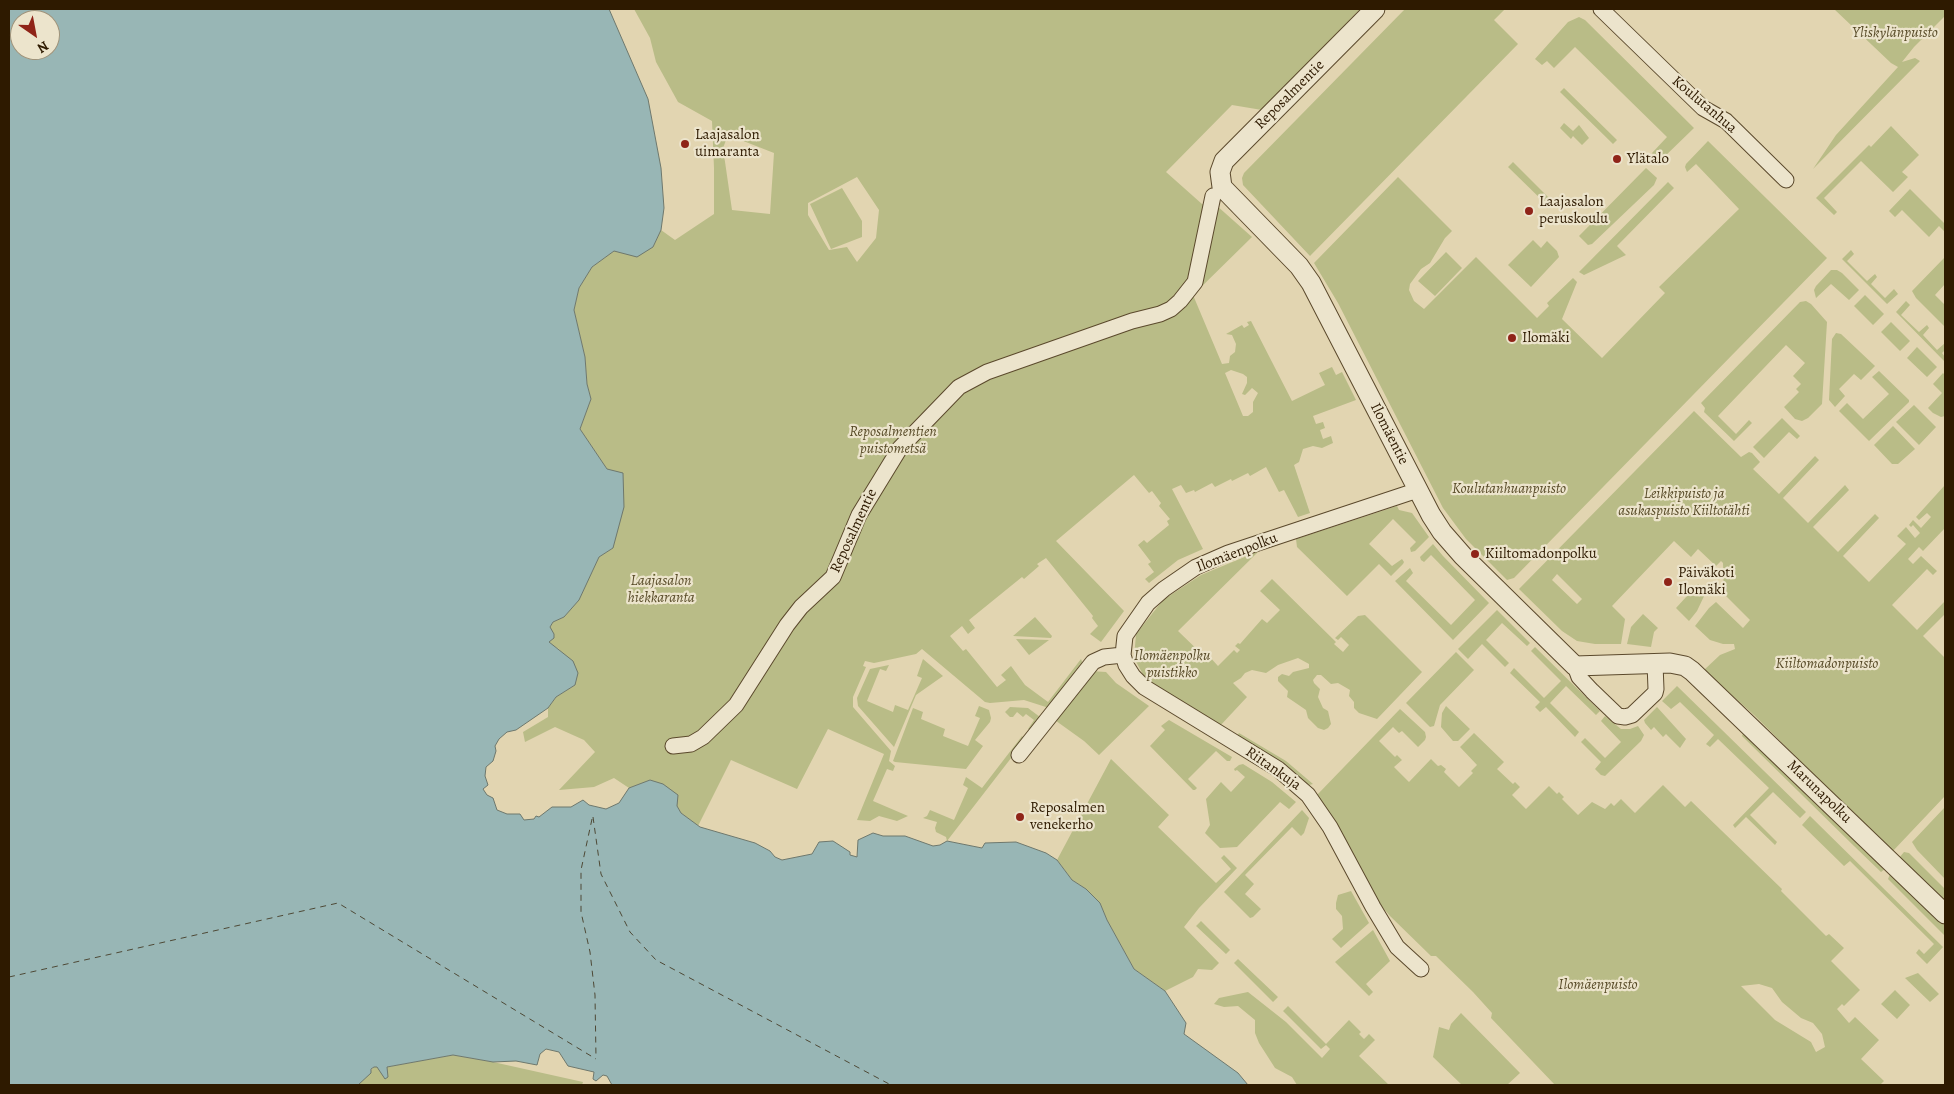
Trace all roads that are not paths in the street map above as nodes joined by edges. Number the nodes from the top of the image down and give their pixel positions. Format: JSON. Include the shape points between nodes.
{"nodes":[{"id":1,"x":1375,"y":9,"type":"edge"},
{"id":2,"x":1601,"y":9,"type":"edge"},
{"id":3,"x":1786,"y":180,"type":"dead end"},
{"id":4,"x":1218,"y":192,"type":"junction"},
{"id":5,"x":1418,"y":490,"type":"junction"},
{"id":6,"x":1124,"y":654,"type":"junction"},
{"id":7,"x":1655,"y":664,"type":"junction"},
{"id":8,"x":1575,"y":666,"type":"junction"},
{"id":9,"x":673,"y":746,"type":"dead end"},
{"id":10,"x":1019,"y":755,"type":"dead end"},
{"id":11,"x":1945,"y":914,"type":"edge"},
{"id":12,"x":1420,"y":969,"type":"dead end"}],
"edges":[{"from":1,"to":4,"type":"street","name":"Reposalmentie","via":[[1224,161]]},
{"from":2,"to":3,"type":"street","name":"Koulutanhua","via":[[1703,108],[1726,121]]},
{"from":4,"to":5,"type":"street","name":"Ilomäentie","via":[[1299,266],[1311,283]]},
{"from":4,"to":9,"type":"street","name":"Reposalmentie","via":[[1195,282],[1180,302],[1160,314],[996,369],[959,387],[900,448],[859,515],[833,577],[787,625],[736,705],[703,738],[691,744]]},
{"from":5,"to":6,"type":"street","name":"Ilomäenpolku","via":[[1228,553],[1196,567],[1148,603],[1126,636]]},
{"from":5,"to":8,"type":"street","name":"Ilomäentie","via":[[1452,545]]},
{"from":6,"to":10,"type":"street","via":[[1093,662]]},
{"from":6,"to":12,"type":"street","name":"Riitankuja","via":[[1126,665],[1144,687],[1278,769],[1308,794],[1397,947]]},
{"from":7,"to":8,"type":"street"},
{"from":7,"to":8,"type":"street","name":"Ilomäentie","via":[[1655,693],[1626,717],[1618,716],[1592,691],[1579,677]]},
{"from":7,"to":11,"type":"street","name":"Marunapolku","via":[[1678,664],[1692,671]]}]}
